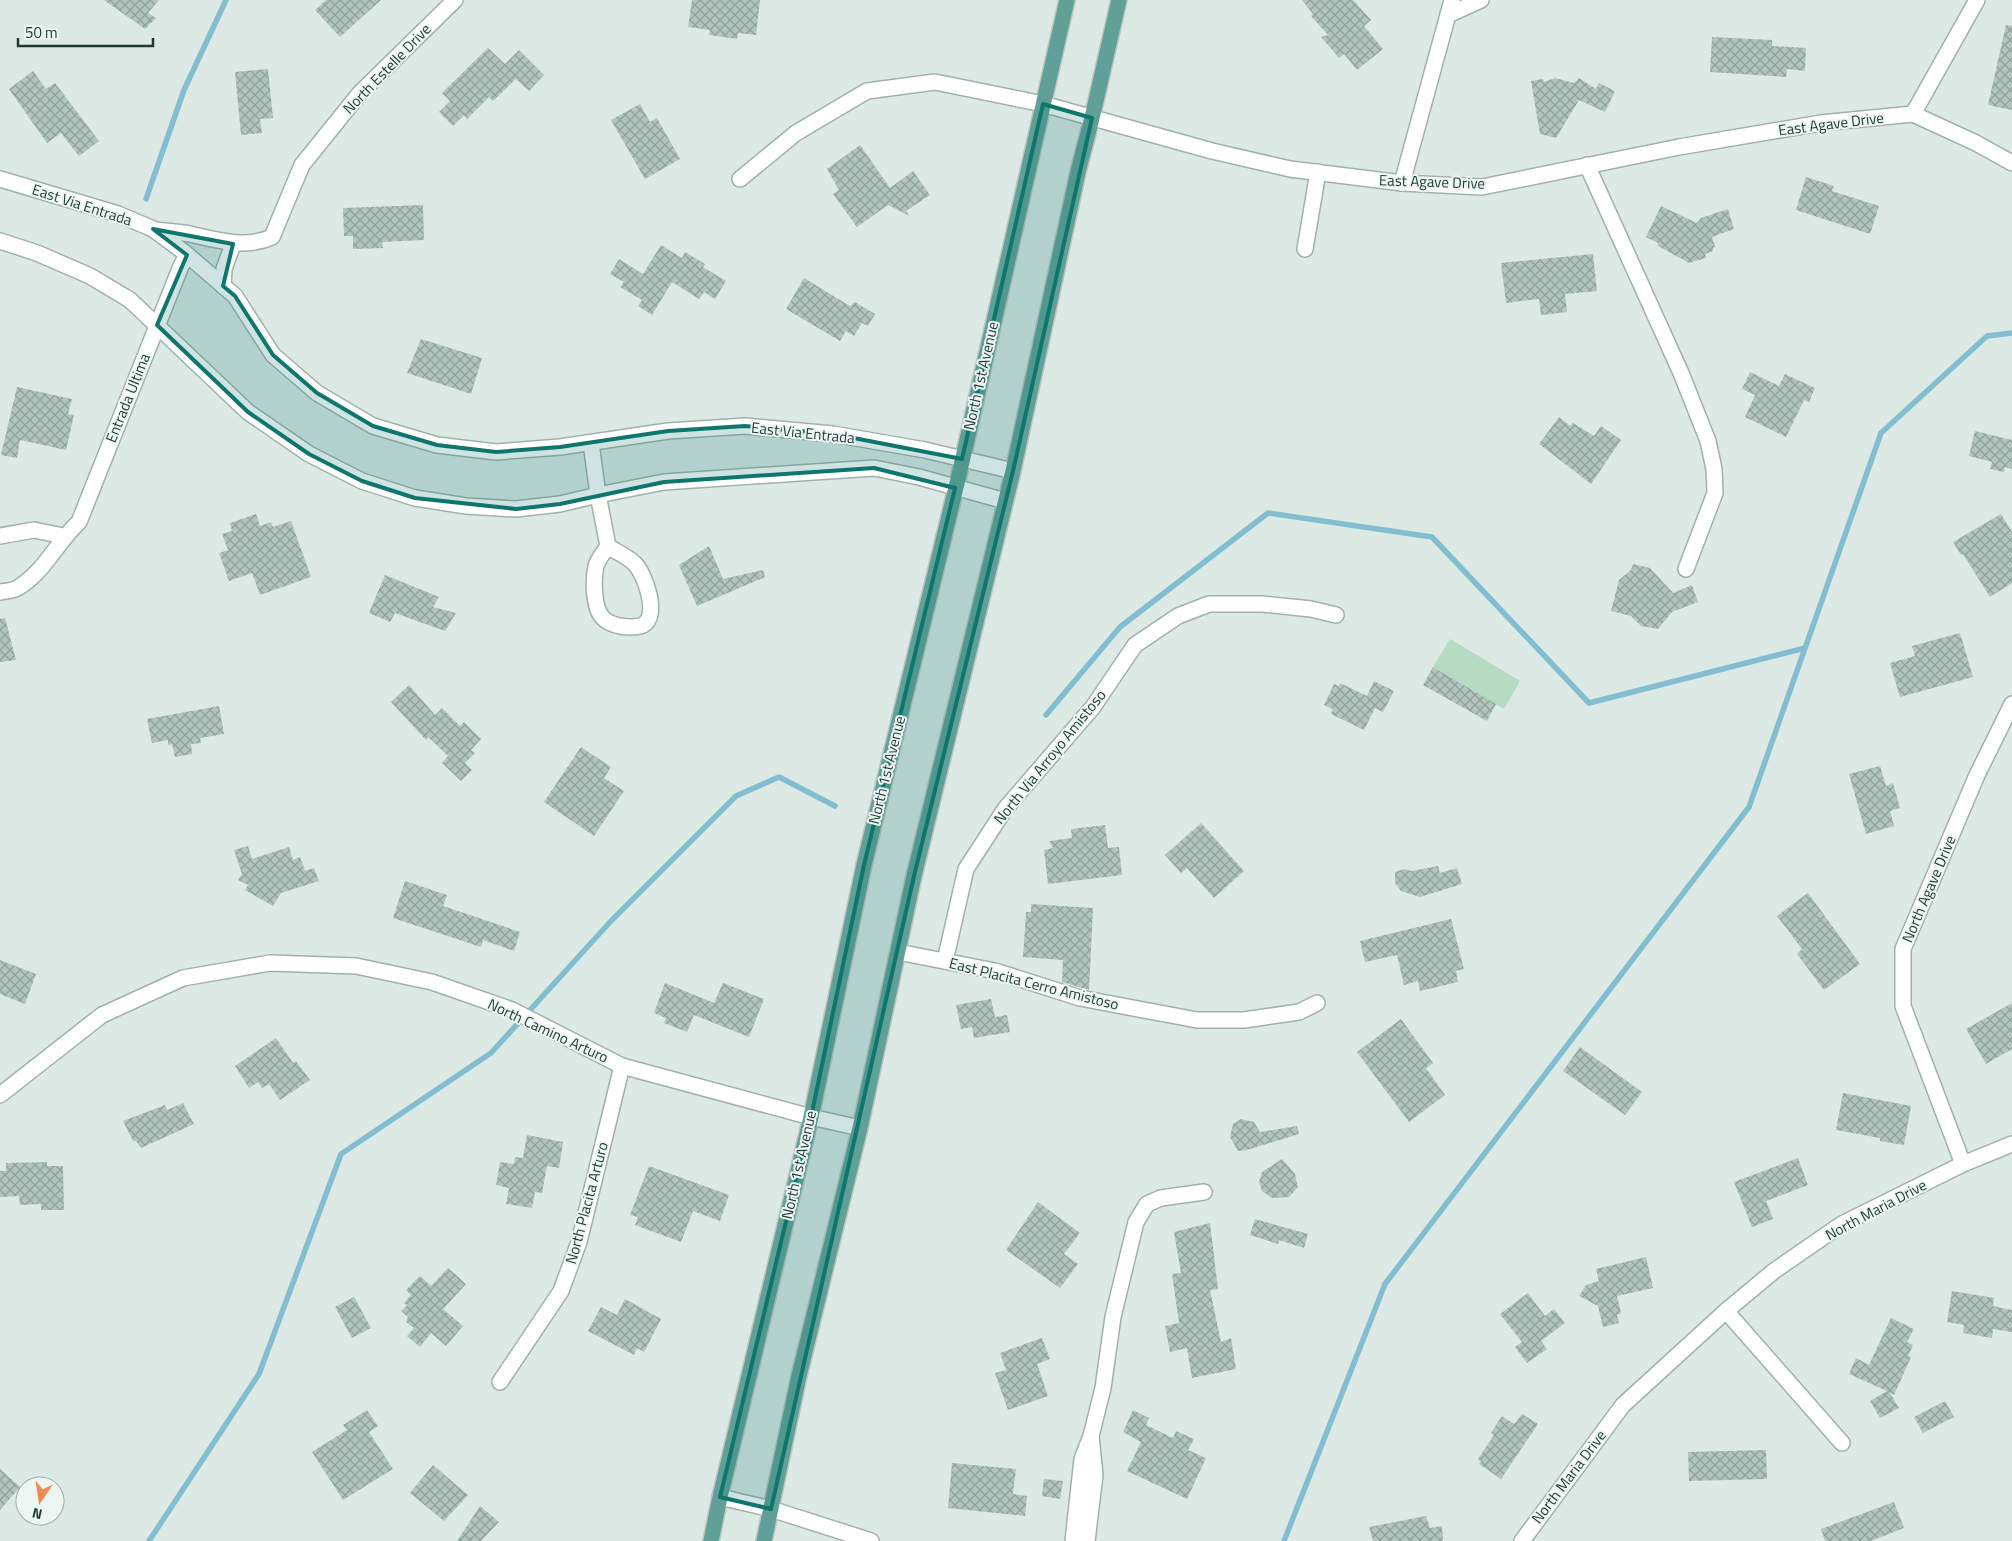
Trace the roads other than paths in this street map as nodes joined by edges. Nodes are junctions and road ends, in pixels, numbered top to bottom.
1 (455, 0) edge
2 (1068, 0) edge
3 (1119, 0) edge
4 (1452, 0) edge
5 (1480, 0) edge
6 (1977, 0) edge
7 (1448, 15) junction
8 (1043, 104) junction
9 (1913, 114) junction
10 (1092, 118) junction
11 (2012, 163) edge
12 (1587, 165) junction
13 (1318, 172) junction
14 (0, 179) edge
15 (740, 179) dead end
16 (1402, 183) junction
17 (153, 230) junction
18 (0, 242) edge
19 (233, 244) junction
20 (1305, 249) dead end
21 (187, 255) junction
22 (223, 286) junction
23 (157, 325) junction
24 (591, 443) junction
25 (962, 459) junction
26 (1013, 471) junction
27 (956, 488) junction
28 (598, 494) junction
29 (1005, 501) junction
30 (0, 536) edge
31 (63, 536) junction
32 (608, 546) junction
33 (1686, 569) dead end
34 (0, 592) edge
35 (1336, 615) dead end
36 (2012, 704) edge
37 (898, 952) junction
38 (944, 961) junction
39 (1317, 1003) dead end
40 (622, 1066) junction
41 (0, 1095) edge
42 (811, 1117) junction
43 (860, 1128) junction
44 (2012, 1144) edge
45 (1963, 1164) junction
46 (1204, 1192) dead end
47 (1726, 1311) junction
48 (500, 1382) dead end
49 (1091, 1436) junction
50 (1842, 1443) dead end
51 (720, 1497) junction
52 (771, 1509) junction
53 (711, 1541) edge
54 (764, 1541) edge
55 (871, 1541) edge
56 (1073, 1541) edge
57 (1087, 1541) edge
58 (1522, 1541) edge

1 - 19 street, North Estelle Drive
2 - 8 main road, North 1st Avenue
3 - 10 main road
4 - 7 street
5 - 7 street
6 - 9 street
7 - 16 street
8 - 10 street, East Agave Drive
8 - 15 street, East Agave Drive
8 - 25 main road, North 1st Avenue
9 - 11 street
9 - 12 street, East Agave Drive
10 - 13 street, East Agave Drive
10 - 26 main road
12 - 16 street, East Agave Drive
12 - 33 street
13 - 16 street, East Agave Drive
13 - 20 street
14 - 17 street, East Via Entrada
17 - 19 street, North Estelle Drive
17 - 21 street, East Via Entrada
18 - 23 street, East Via Entrada
19 - 22 street
21 - 22 street, East Via Entrada
21 - 23 street, Entrada Ultima
22 - 24 street, East Via Entrada
23 - 28 street, East Via Entrada
23 - 31 street, Entrada Ultima
24 - 25 street, East Via Entrada
24 - 28 street
25 - 26 street, East Via Entrada
25 - 27 main road, North 1st Avenue
26 - 29 main road
27 - 28 street, East Via Entrada
27 - 29 street, East Via Entrada
27 - 42 main road, North 1st Avenue
28 - 32 street
29 - 37 main road
30 - 31 street
31 - 34 street, Entrada Ultima
32 - 32 street
35 - 38 street, North Via Arroyo Amistoso
36 - 45 street, North Agave Drive
37 - 38 street, East Placita Cerro Amistoso
37 - 43 main road
38 - 39 street, East Placita Cerro Amistoso
40 - 41 street, North Camino Arturo
40 - 42 street, North Camino Arturo
40 - 48 street, North Placita Arturo
42 - 43 street, North Camino Arturo
42 - 51 main road, North 1st Avenue
43 - 52 main road
44 - 45 street, North Maria Drive
45 - 47 street, North Maria Drive
46 - 49 street
47 - 50 street
47 - 58 street, North Maria Drive
49 - 56 street
49 - 57 street
51 - 52 street
51 - 53 main road, North 1st Avenue
52 - 54 main road
52 - 55 street

